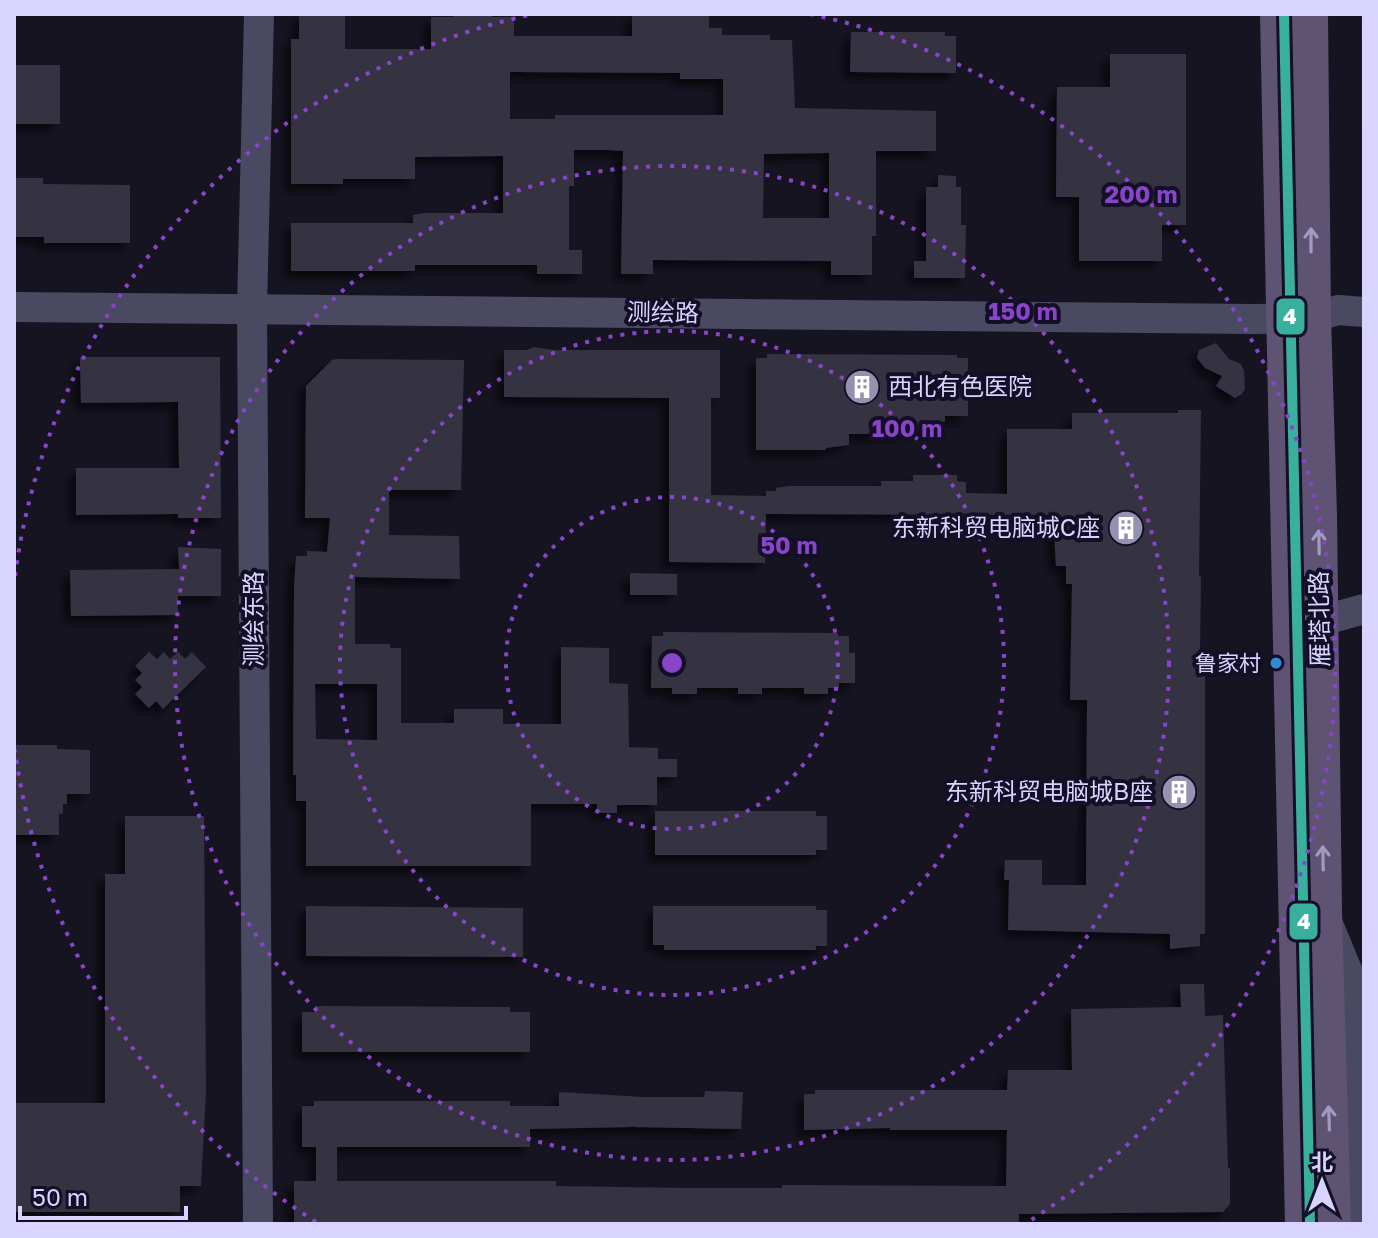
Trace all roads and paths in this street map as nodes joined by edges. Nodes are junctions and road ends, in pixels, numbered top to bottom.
1 (259, 14) edge
2 (1279, 14) edge
3 (1309, 14) edge
4 (14, 307) edge
5 (252, 309) junction
6 (1364, 312) edge
7 (1298, 318) junction
8 (1364, 609) edge
9 (1321, 621) junction
10 (1323, 912) junction
11 (258, 1224) edge
12 (1304, 1224) edge
13 (1332, 1224) edge
14 (1362, 1224) edge

1 - 5 street, 测绘东路
2 - 7 main road, 雁塔北路
7 -> 3 main road, 雁塔北路
4 - 5 street, 测绘路
5 - 7 street, 测绘路
5 - 11 street, 测绘东路
6 - 7 street, 测绘路
9 -> 7 main road, 雁塔北路
7 - 12 main road, 雁塔北路
8 - 9 street
10 -> 9 main road, 雁塔北路
13 -> 10 main road, 雁塔北路
10 - 14 street

